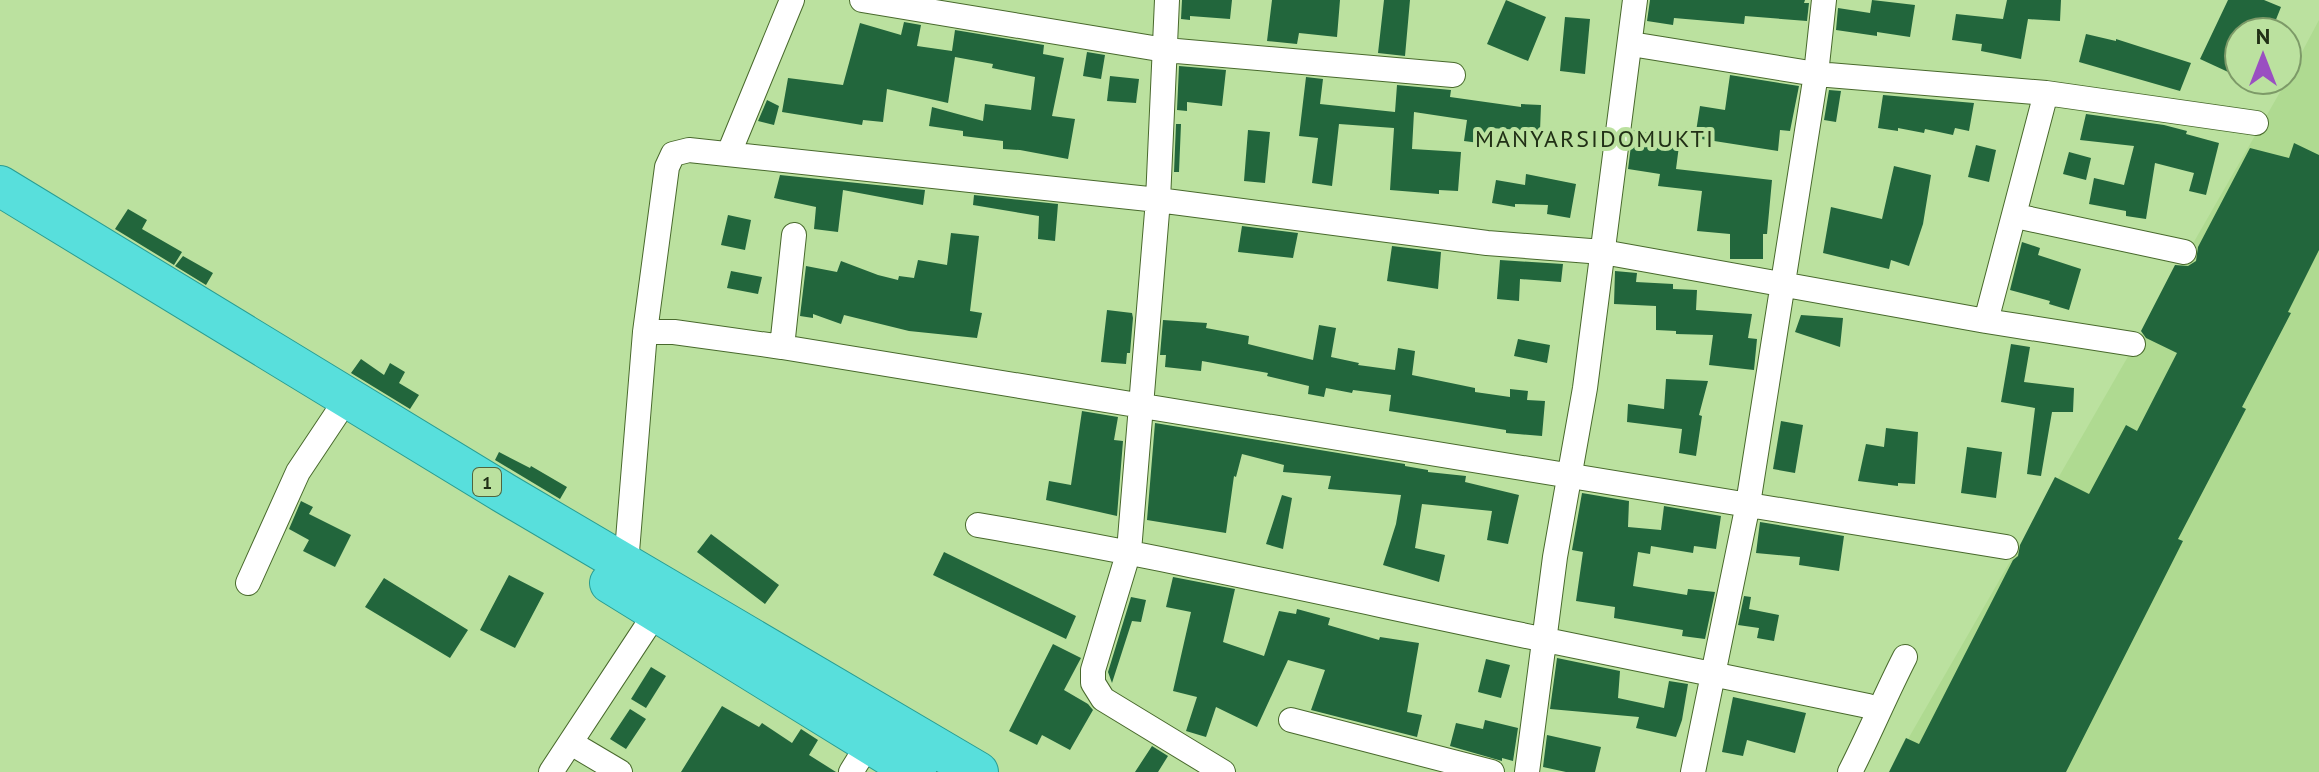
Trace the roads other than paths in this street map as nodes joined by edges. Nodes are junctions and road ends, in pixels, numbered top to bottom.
1 (792, 0) edge
2 (862, 0) edge
3 (1167, 0) edge
4 (1632, 0) edge
5 (1824, 0) edge
6 (1631, 44) junction
7 (1165, 50) junction
8 (1816, 74) junction
9 (1453, 75) dead end
10 (2046, 93) junction
11 (2256, 123) dead end
12 (711, 151) junction
13 (0, 186) edge
14 (1158, 200) junction
15 (0, 211) edge
16 (2016, 216) junction
17 (794, 235) dead end
18 (1603, 252) junction
19 (2184, 252) dead end
20 (1782, 284) junction
21 (1986, 321) junction
22 (661, 332) junction
23 (2133, 344) dead end
24 (782, 347) junction
25 (342, 405) junction
26 (1142, 407) junction
27 (1567, 477) junction
28 (1748, 504) junction
29 (978, 525) dead end
30 (2006, 547) dead end
31 (1129, 551) junction
32 (626, 564) junction
33 (248, 583) dead end
34 (655, 614) junction
35 (1544, 640) junction
36 (1905, 657) dead end
37 (1715, 674) junction
38 (1877, 711) junction
39 (1291, 720) dead end
40 (571, 743) junction
41 (860, 758) edge
42 (1219, 771) edge
43 (551, 772) edge
44 (620, 772) edge
45 (916, 772) edge
46 (978, 772) edge
47 (1492, 772) edge
48 (1527, 772) edge
49 (1693, 772) edge
50 (1850, 772) edge

1 - 12 street
2 - 7 street
3 - 7 street
4 - 6 street
5 - 8 street
6 - 8 street
6 - 18 street
7 - 9 street
7 - 14 street
8 - 10 street
8 - 20 street
10 - 11 street
10 - 16 street
12 - 14 street
12 - 22 street
13 - 25 highway, 1
14 - 18 street
14 - 26 street
15 - 25 highway, 1
16 - 19 street
16 - 21 street
17 - 24 street
18 - 20 street
18 - 27 street
20 - 21 street
20 - 28 street
21 - 23 street
22 - 24 street
22 - 32 street
24 - 26 street
25 - 32 highway, 1
25 - 33 street
25 - 34 highway, 1
26 - 27 street
26 - 31 street
27 - 28 street
27 - 35 street
28 - 30 street
28 - 37 street
29 - 31 street
31 - 35 street
31 - 42 street
32 - 46 highway, 1
34 - 40 street
34 - 41 highway, 1
35 - 37 street
35 - 48 street
36 - 38 street
37 - 38 street
37 - 49 street
38 - 50 street
39 - 47 street
40 - 43 street
40 - 44 street
41 - 45 highway, 1

